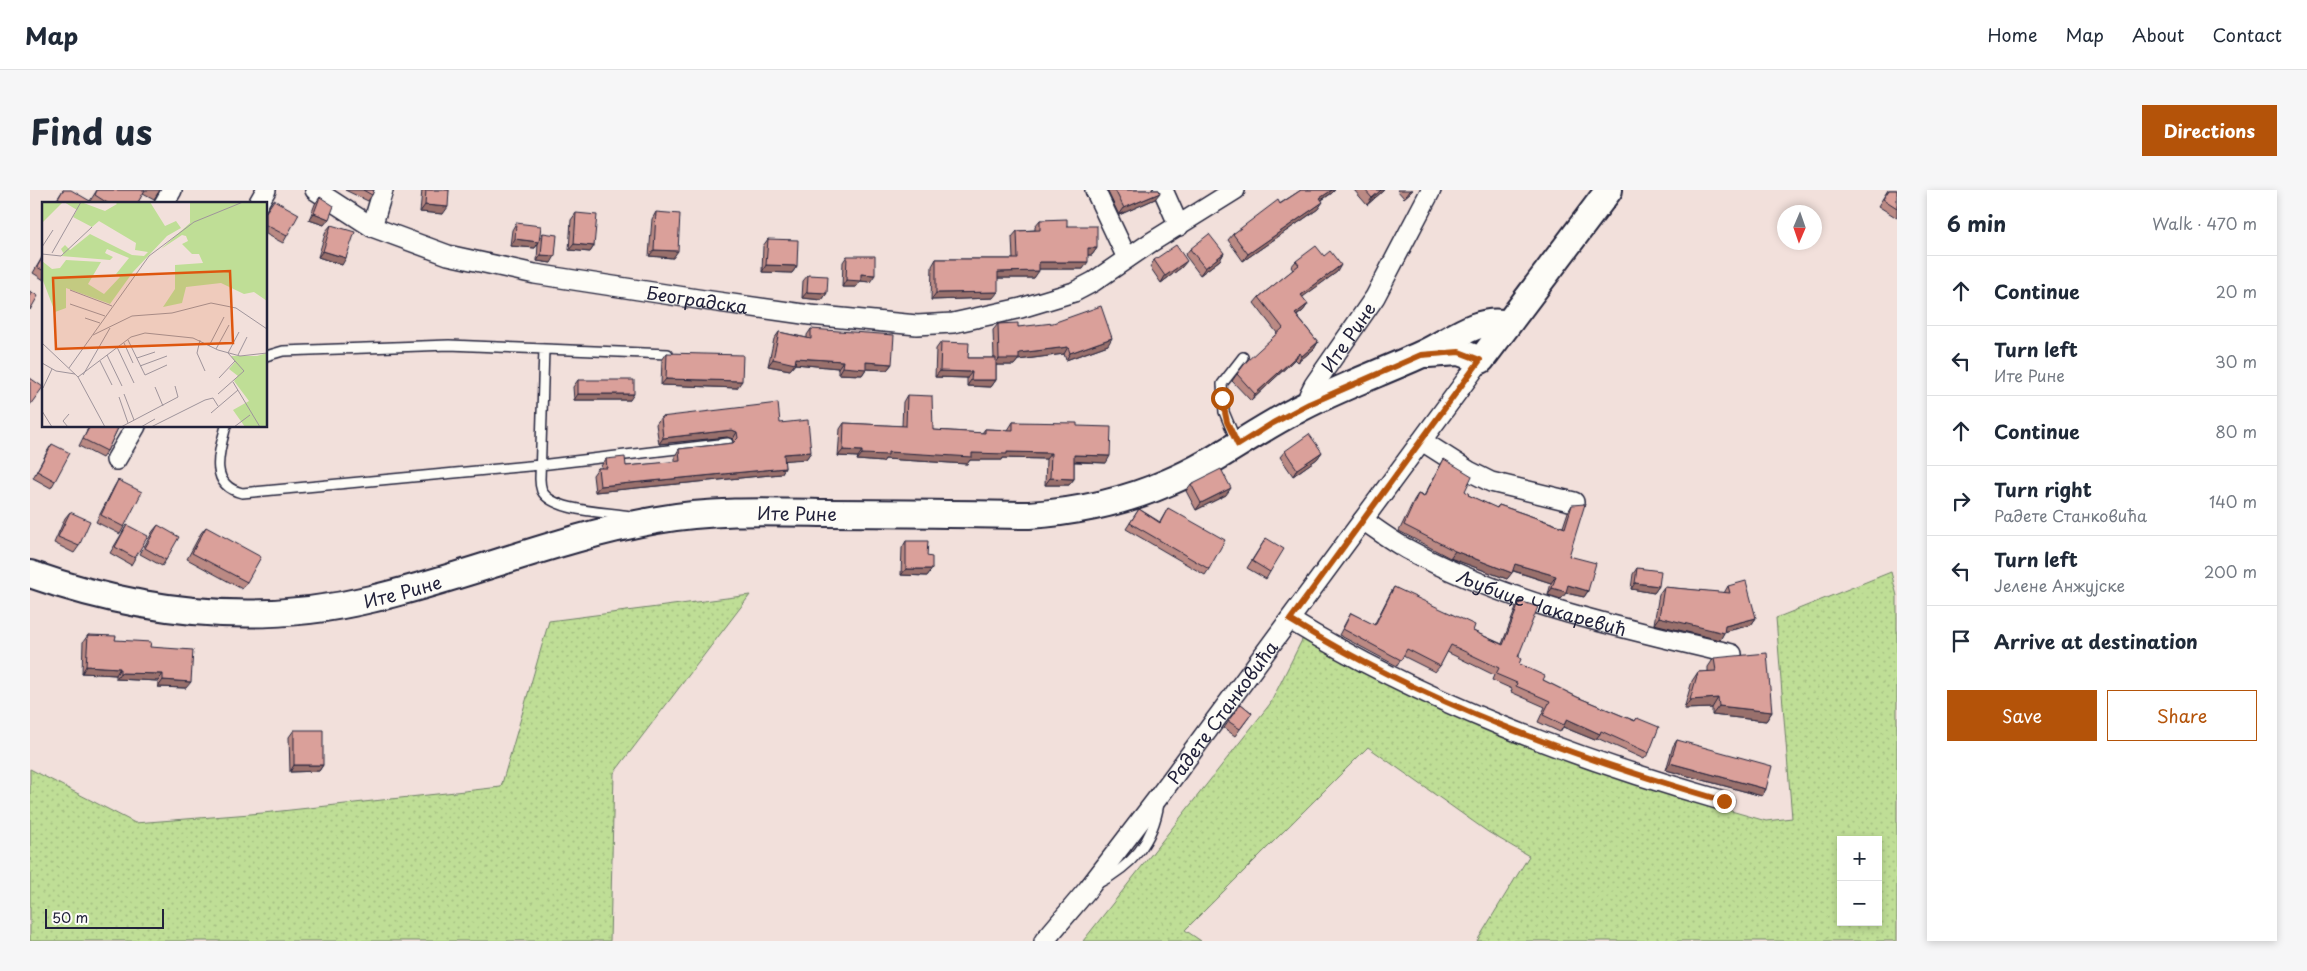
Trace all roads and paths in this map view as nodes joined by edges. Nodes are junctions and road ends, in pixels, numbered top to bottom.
1 (172, 190) edge
2 (266, 190) edge
3 (315, 190) edge
4 (383, 190) edge
5 (1095, 190) edge
6 (1163, 190) edge
7 (1235, 190) edge
8 (1431, 190) edge
9 (1609, 190) edge
10 (165, 202) edge
11 (259, 202) edge
12 (1179, 226) junction
13 (372, 227) junction
14 (1127, 258) junction
15 (1507, 324) junction
16 (544, 349) junction
17 (668, 354) edge
18 (268, 355) edge
19 (1421, 355) junction
20 (1244, 357) dead end
21 (1480, 360) junction
22 (1309, 404) junction
23 (135, 428) edge
24 (226, 428) edge
25 (1422, 440) junction
26 (728, 443) edge
27 (1238, 445) junction
28 (116, 460) dead end
29 (540, 464) junction
30 (1574, 502) dead end
31 (1363, 520) junction
32 (643, 523) junction
33 (30, 574) edge
34 (1290, 620) junction
35 (1732, 654) edge
36 (1724, 801) dead end
37 (1044, 941) edge

1 - 10 street
2 - 11 street
3 - 13 street, Београдска
4 - 13 street
5 - 14 street
6 - 12 street
7 - 12 street, Београдска
8 - 22 street, Ите Рине
9 - 15 street, Радете Станковића
12 - 14 street, Београдска
13 - 14 street, Београдска
15 - 19 street
15 - 21 street, Радете Станковића
16 - 17 lane
16 - 18 lane
16 - 29 lane
19 - 21 street
19 - 22 street
20 - 27 lane
21 - 25 street, Радете Станковића
22 - 27 street, Ите Рине
23 - 28 street
24 - 29 lane
25 - 30 street
25 - 31 street, Радете Станковића
26 - 29 lane
27 - 32 street, Ите Рине
29 - 32 lane
31 - 34 street, Радете Станковића
31 - 35 street, Љубице Чакаревић
32 - 33 street, Ите Рине
34 - 36 street
34 - 37 street, Радете Станковића

